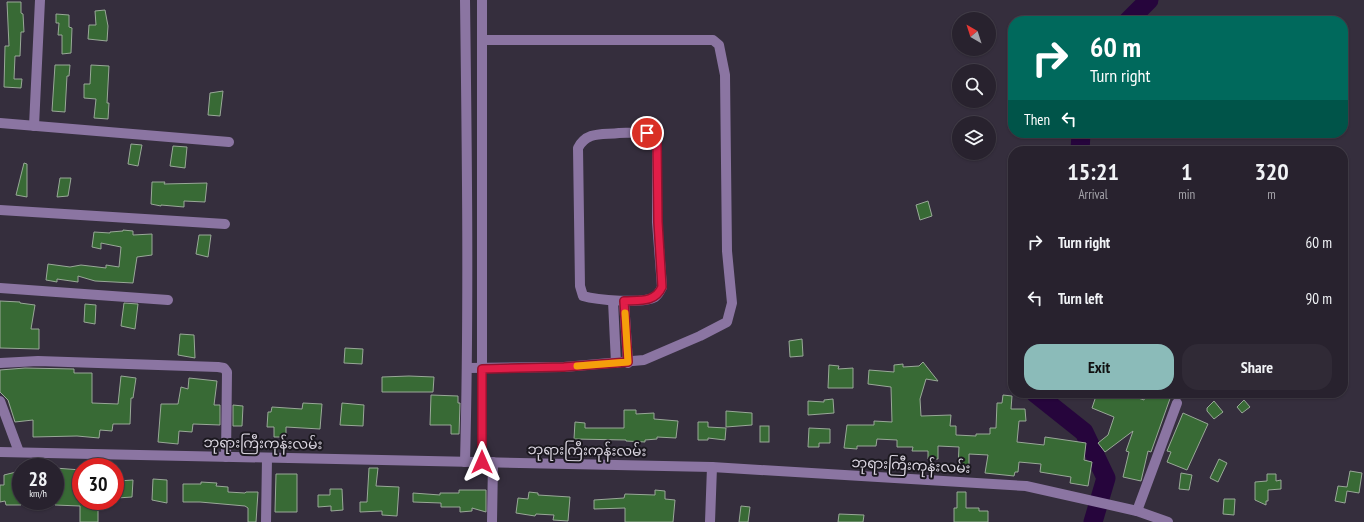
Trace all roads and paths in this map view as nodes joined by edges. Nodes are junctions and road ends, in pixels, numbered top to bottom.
1 (40, 0) edge
2 (465, 0) edge
3 (482, 0) edge
4 (482, 40) junction
5 (467, 115) junction
6 (482, 116) junction
7 (0, 123) edge
8 (34, 126) junction
9 (229, 142) dead end
10 (0, 210) edge
11 (225, 224) dead end
12 (467, 262) junction
13 (482, 263) junction
14 (0, 288) edge
15 (168, 300) dead end
16 (613, 301) junction
17 (624, 301) junction
18 (628, 362) junction
19 (0, 363) edge
20 (616, 363) junction
21 (468, 368) junction
22 (482, 369) junction
23 (0, 401) edge
24 (1177, 403) dead end
25 (0, 452) edge
26 (19, 452) junction
27 (226, 457) junction
28 (267, 458) junction
29 (465, 462) junction
30 (482, 462) junction
31 (493, 462) junction
32 (712, 468) junction
33 (1136, 511) junction
34 (266, 522) edge
35 (492, 522) edge
36 (710, 522) edge
37 (1168, 522) edge

1 - 8 street
2 - 5 street
3 - 4 street
4 - 6 street
4 - 18 street
5 - 6 street
5 - 12 street
6 - 13 street
7 - 8 street
8 - 9 street
10 - 11 street
12 - 13 street
12 - 21 street
13 - 22 street
14 - 15 street
16 - 17 street
16 - 17 street
16 - 20 street
17 - 18 street
18 - 20 street
19 - 27 street
20 - 22 street
21 - 22 street
21 - 29 street
22 - 30 street
23 - 26 street
24 - 33 street
25 - 26 street, ဘုရားကြီးကုန်းလမ်း
26 - 27 street, ဘုရားကြီးကုန်းလမ်း
27 - 28 street, ဘုရားကြီးကုန်းလမ်း
28 - 29 street, ဘုရားကြီးကုန်းလမ်း
28 - 34 street
29 - 30 street, ဘုရားကြီးကုန်းလမ်း
30 - 31 street, ဘုရားကြီးကုန်းလမ်း
31 - 32 street, ဘုရားကြီးကုန်းလမ်း
31 - 35 street
32 - 33 street, ဘုရားကြီးကုန်းလမ်း
32 - 36 street
33 - 37 street, ဘုရားကြီးကုန်းလမ်း

